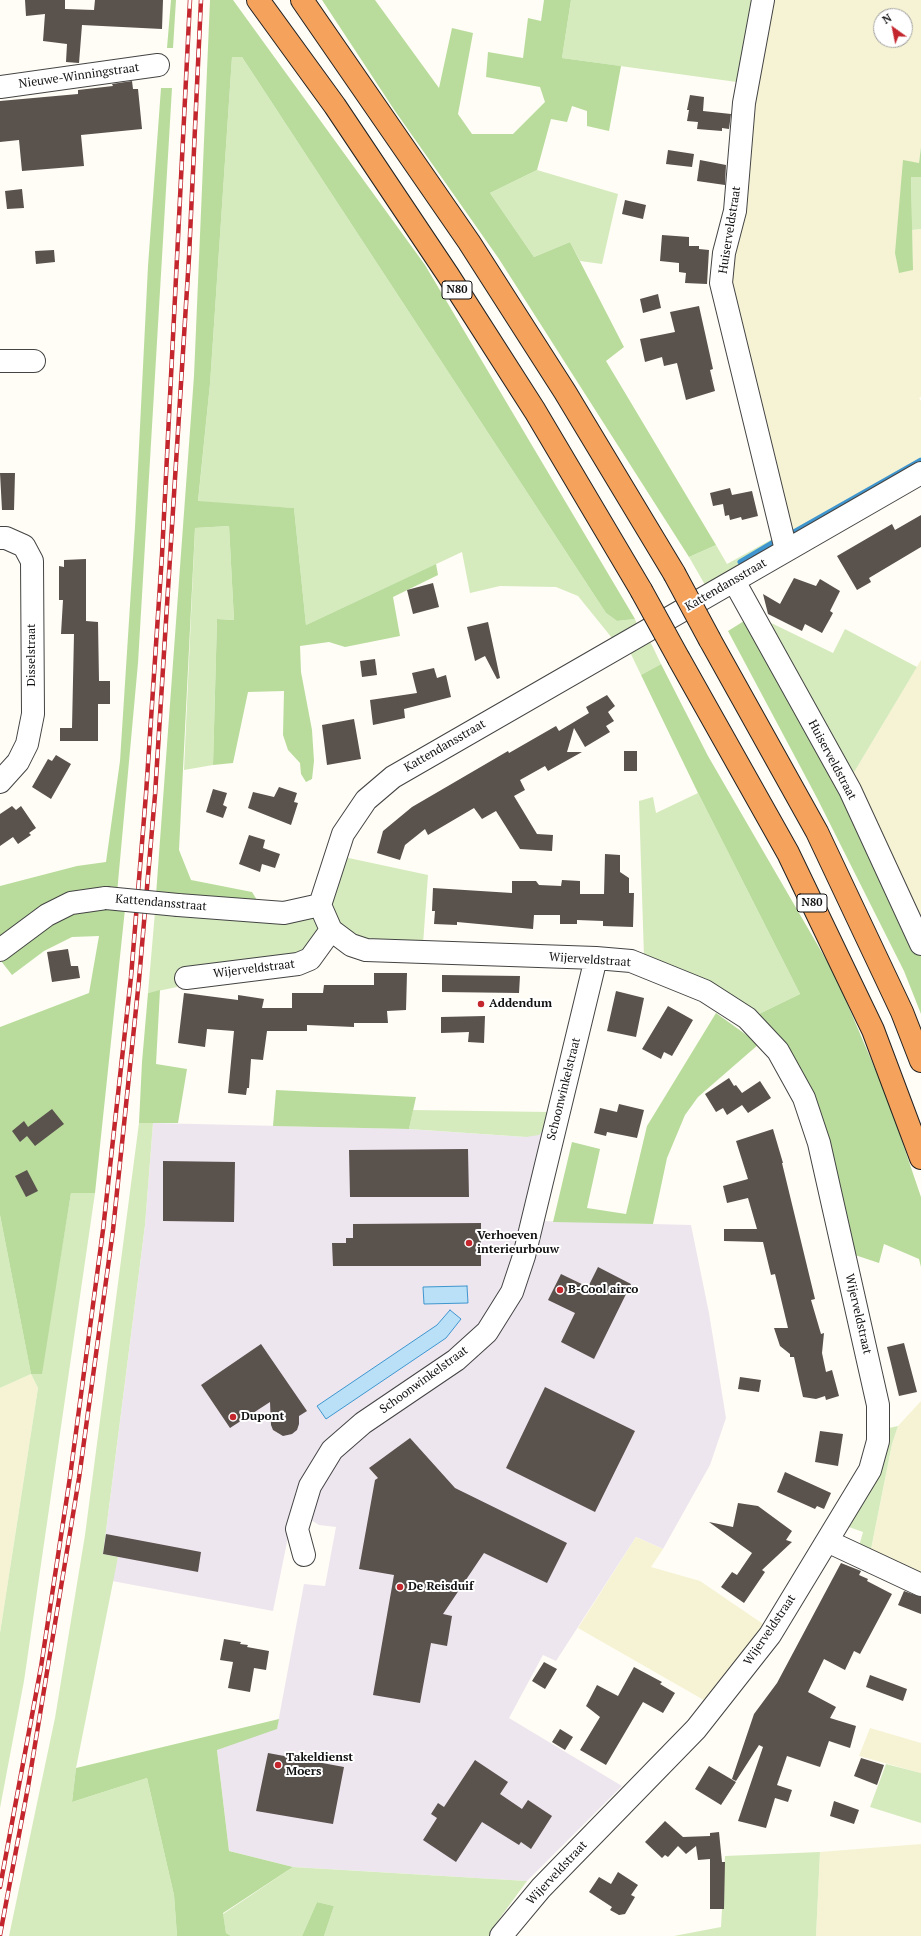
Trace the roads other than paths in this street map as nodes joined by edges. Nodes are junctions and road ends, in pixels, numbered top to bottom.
1 (258, 0) edge
2 (302, 0) edge
3 (763, 0) edge
4 (158, 65) dead end
5 (0, 87) edge
6 (0, 361) edge
7 (34, 361) dead end
8 (921, 473) edge
9 (0, 538) edge
10 (786, 550) junction
11 (734, 581) junction
12 (0, 782) edge
13 (320, 905) junction
14 (331, 930) junction
15 (921, 944) edge
16 (0, 950) edge
17 (596, 958) junction
18 (186, 978) dead end
19 (921, 1061) edge
20 (921, 1158) edge
21 (827, 1541) junction
22 (304, 1555) dead end
23 (921, 1585) edge
24 (501, 1936) edge

1 - 20 highway, N80, bridge
2 - 19 highway, N80, bridge
3 - 10 street, Huiserveldstraat
4 - 5 street, Nieuwe-Winningstraat
6 - 7 street
8 - 10 street, Kattendansstraat
9 - 12 street, Disselstraat
10 - 11 street, Kattendansstraat
11 - 13 street, Kattendansstraat
11 - 15 street, Huiserveldstraat
13 - 14 street
13 - 16 street, Kattendansstraat, bridge
14 - 17 street, Wijerveldstraat
14 - 18 street, Wijerveldstraat
17 - 21 street, Wijerveldstraat
17 - 22 street, Schoonwinkelstraat
21 - 23 street
21 - 24 street, Wijerveldstraat

